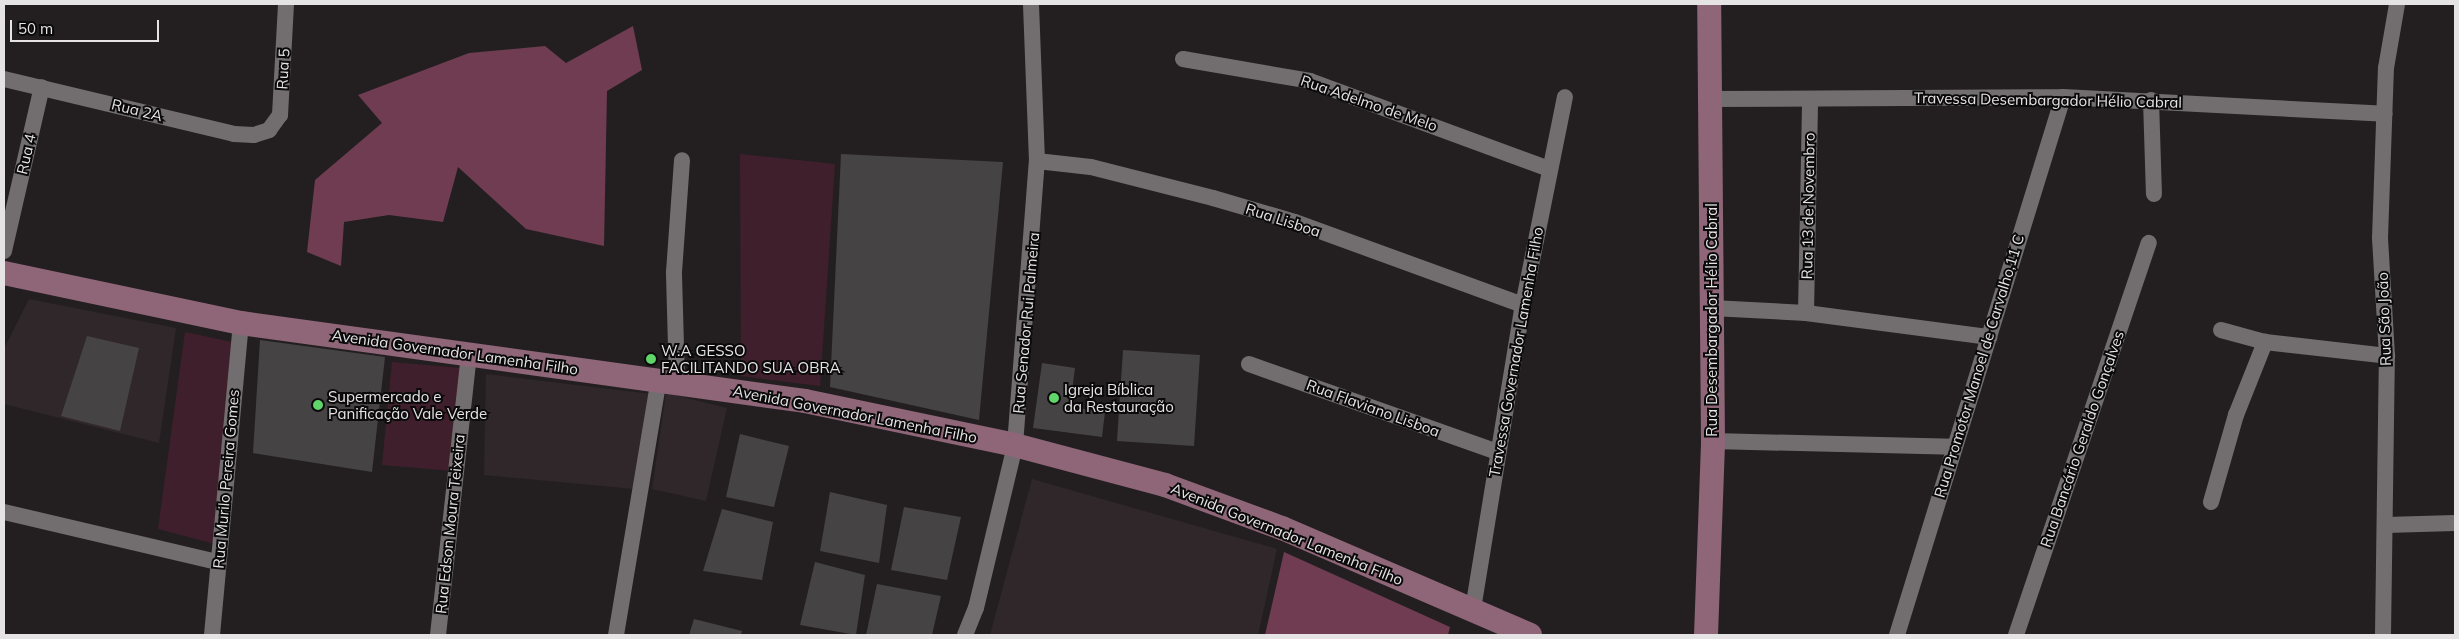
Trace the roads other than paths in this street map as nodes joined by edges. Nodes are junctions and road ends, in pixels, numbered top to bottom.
1 (286, 4) edge
2 (1031, 4) edge
3 (1709, 4) edge
4 (2397, 4) edge
5 (1183, 59) dead end
6 (4, 79) edge
7 (42, 87) junction
8 (1565, 97) dead end
9 (2062, 97) junction
10 (1710, 99) junction
11 (1810, 99) junction
12 (2151, 100) junction
13 (2385, 114) junction
14 (270, 130) joint
15 (682, 160) dead end
16 (1037, 161) junction
17 (1549, 168) junction
18 (2154, 194) dead end
19 (2148, 243) dead end
20 (4, 251) edge
21 (4, 273) edge
22 (1523, 305) junction
23 (1712, 308) junction
24 (1806, 314) junction
25 (241, 323) junction
26 (2221, 330) dead end
27 (1989, 337) junction
28 (2265, 342) junction
29 (469, 354) junction
30 (2387, 356) junction
31 (1248, 364) dead end
32 (668, 380) junction
33 (1713, 441) junction
34 (1015, 445) junction
35 (1953, 447) junction
36 (1498, 452) junction
37 (2211, 502) dead end
38 (4, 512) edge
39 (2455, 523) edge
40 (2386, 525) junction
41 (218, 562) junction
42 (1473, 609) junction
43 (616, 632) edge
44 (212, 635) edge
45 (438, 635) edge
46 (965, 635) edge
47 (1530, 635) edge
48 (1706, 635) edge
49 (1897, 635) edge
50 (2016, 635) edge
51 (2383, 635) edge

1 - 14 street, Rua 5
2 - 16 street, Rua Senador Rui Palmeira
3 - 10 street, Rua Desembargador Hélio Cabral
4 - 13 street, Rua São João
5 - 17 street, Rua Adelmo de Melo
6 - 7 street, Rua 2A
7 - 14 street, Rua 2A
7 - 20 street, Rua 4
8 - 17 street, Travessa Governador Lamenha Filho
9 - 11 street, Travessa Desembargador Hélio Cabral
9 - 12 street, Travessa Desembargador Hélio Cabral
9 - 27 street, Rua Promotor Manoel de Carvalho,11 C
10 - 11 street, Travessa Desembargador Hélio Cabral
10 - 23 street, Rua Desembargador Hélio Cabral
11 - 24 street, Rua 13 de Novembro
12 - 13 street, Travessa Desembargador Hélio Cabral
12 - 18 street
13 - 30 street, Rua São João
15 - 32 street
16 - 22 street, Rua Lisboa
16 - 34 street, Rua Senador Rui Palmeira
17 - 22 street, Travessa Governador Lamenha Filho
19 - 50 street, Rua Bancário Geraldo Gonçalves
21 - 25 street, Avenida Governador Lamenha Filho
22 - 36 street, Travessa Governador Lamenha Filho
23 - 24 street
23 - 33 street, Rua Desembargador Hélio Cabral
24 - 27 street
25 - 29 street, Avenida Governador Lamenha Filho
25 - 41 street, Rua Murilo Pereira Gomes
26 - 28 street
27 - 35 street, Rua Promotor Manoel de Carvalho,11 C
28 - 30 street
28 - 37 street
29 - 32 street, Avenida Governador Lamenha Filho
29 - 45 street, Rua Edson Moura Teixeira
30 - 40 street, Rua São João
31 - 36 street, Rua Flaviano Lisboa
32 - 34 street, Avenida Governador Lamenha Filho
32 - 43 street
33 - 35 street
33 - 48 street, Rua Desembargador Hélio Cabral
34 - 42 street, Avenida Governador Lamenha Filho
34 - 46 street, Rua Senador Rui Palmeira
35 - 49 street, Rua Promotor Manoel de Carvalho,11 C
36 - 42 street, Travessa Governador Lamenha Filho
38 - 41 street
39 - 40 street
40 - 51 street, Rua São João
41 - 44 street, Rua Murilo Pereira Gomes
42 - 47 street, Avenida Governador Lamenha Filho

